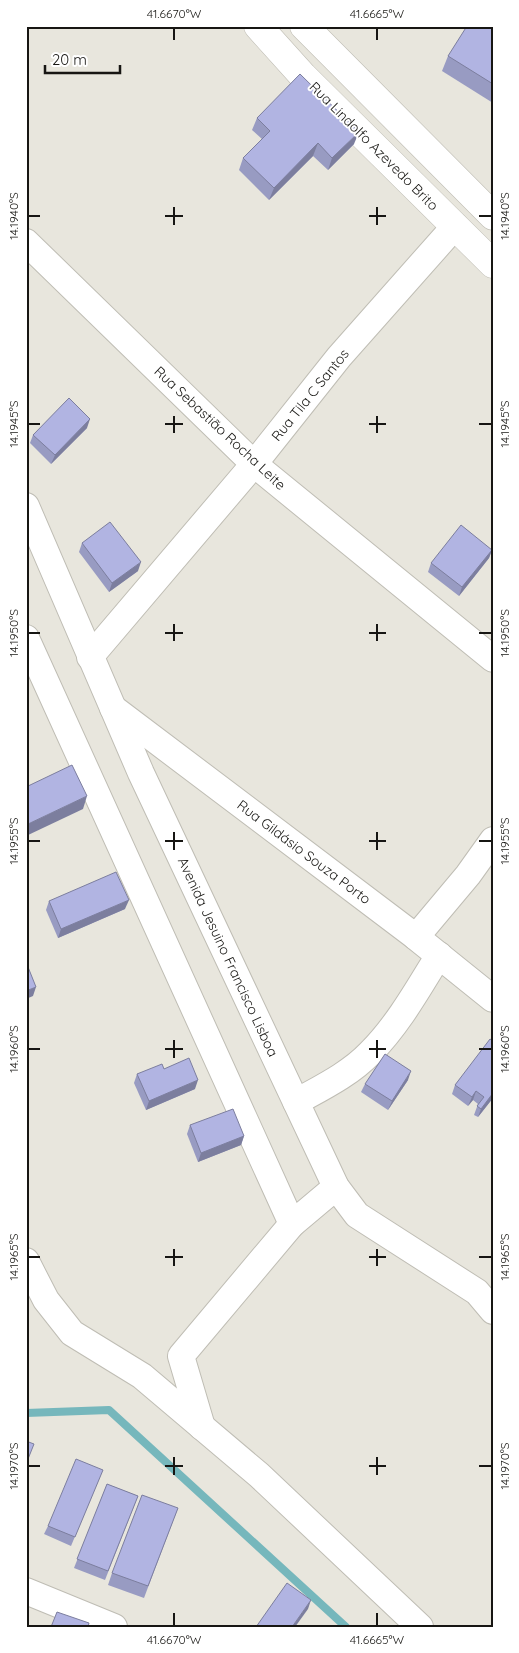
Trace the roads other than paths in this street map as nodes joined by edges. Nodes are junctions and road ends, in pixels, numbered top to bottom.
1 (258, 26) edge
2 (304, 26) edge
3 (493, 216) edge
4 (455, 226) junction
5 (26, 242) edge
6 (493, 264) edge
7 (254, 464) junction
8 (26, 506) edge
9 (26, 638) edge
10 (90, 657) junction
11 (493, 659) edge
12 (113, 708) junction
13 (493, 840) edge
14 (416, 937) junction
15 (439, 955) junction
16 (493, 999) edge
17 (296, 1102) junction
18 (336, 1187) junction
19 (292, 1224) junction
20 (26, 1261) edge
21 (493, 1311) edge
22 (181, 1356) junction
23 (142, 1376) junction
24 (202, 1427) junction
25 (26, 1591) edge
26 (114, 1627) edge
27 (420, 1627) edge

1 - 4 main road, Rua Lindolfo Azevedo Brito
2 - 3 main road
4 - 6 main road, Rua Lindolfo Azevedo Brito
4 - 7 street, Rua Tila C Santos
5 - 7 street, Rua Sebastião Rocha Leite
7 - 10 street, Rua Tila C Santos
7 - 11 street, Rua Sebastião Rocha Leite
8 - 10 street, Avenida Jesuino Francisco Lisboa
9 - 19 street
10 - 12 street, Avenida Jesuino Francisco Lisboa
12 - 14 street, Rua Gildásio Souza Porto
12 - 17 street, Avenida Jesuino Francisco Lisboa
13 - 14 street
14 - 15 street, Rua Gildásio Souza Porto
15 - 16 street, Rua Gildásio Souza Porto
15 - 17 street
17 - 18 street, Avenida Jesuino Francisco Lisboa
18 - 19 street
18 - 21 street, Avenida Jesuino Francisco Lisboa
19 - 22 street
20 - 23 street
22 - 23 street
22 - 24 street
23 - 24 street
24 - 27 street
25 - 26 street

